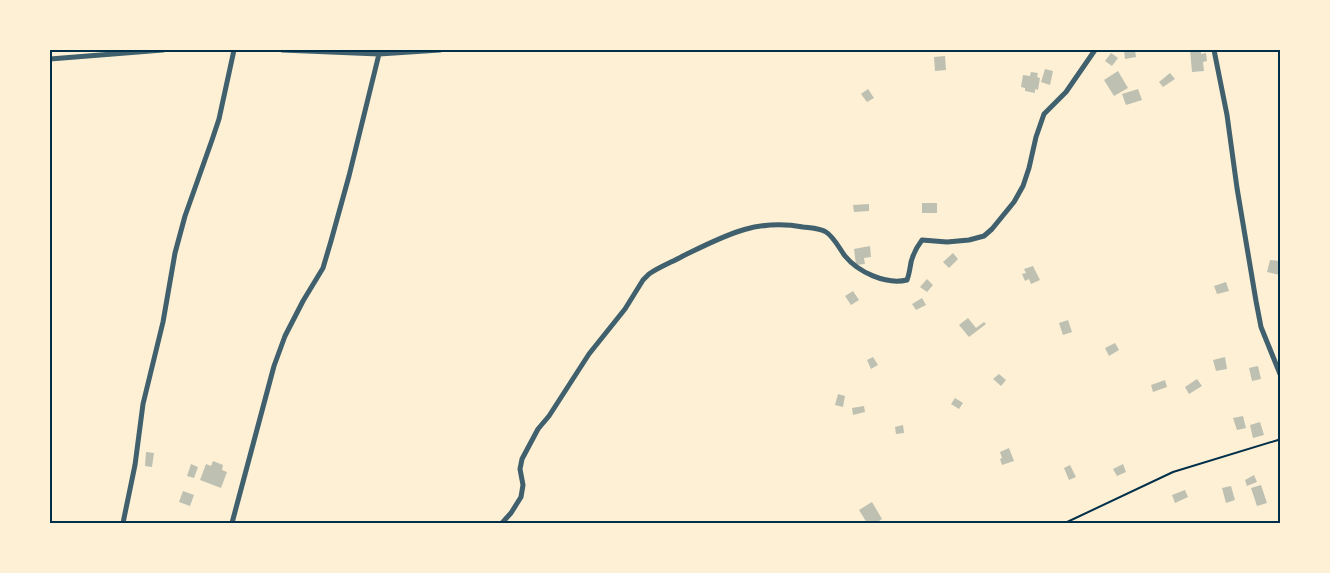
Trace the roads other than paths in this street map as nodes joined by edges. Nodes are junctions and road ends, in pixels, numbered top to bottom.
1 (164, 50) edge
2 (234, 50) edge
3 (282, 50) edge
4 (440, 50) edge
5 (1095, 50) edge
6 (1214, 50) edge
7 (351, 51) edge
8 (379, 54) junction
9 (50, 59) edge
10 (1280, 374) edge
11 (123, 523) edge
12 (232, 523) edge
13 (502, 523) edge

1 - 9 street
2 - 11 street
3 - 7 street
4 - 8 street
5 - 13 street
6 - 10 street
7 - 8 street
8 - 12 street

